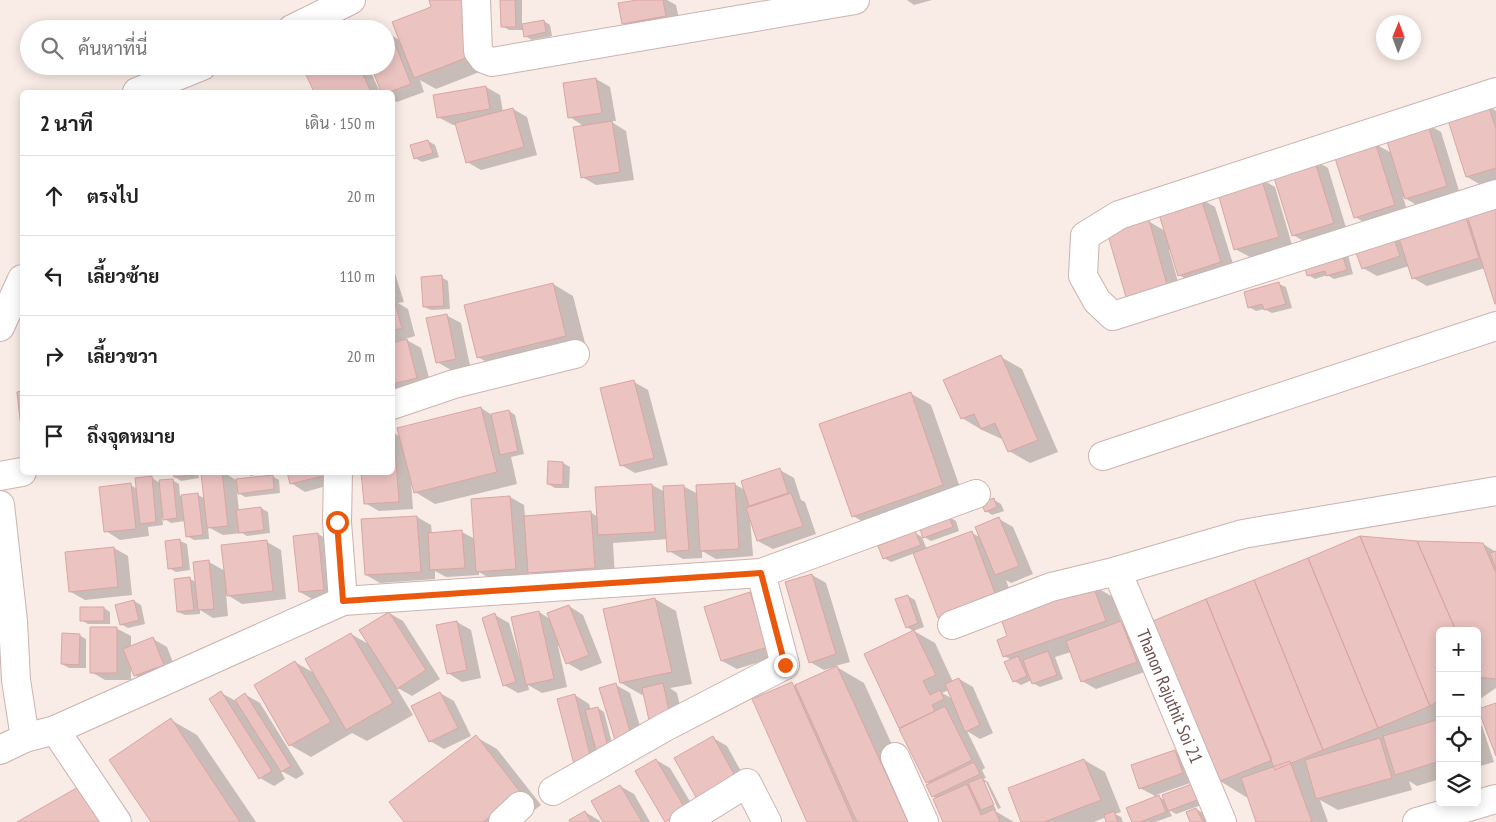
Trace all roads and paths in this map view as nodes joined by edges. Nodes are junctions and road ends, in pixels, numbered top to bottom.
1 (351, 0) edge
2 (476, 0) edge
3 (854, 0) edge
4 (310, 20) edge
5 (180, 75) edge
6 (142, 90) edge
7 (1496, 92) edge
8 (1496, 194) edge
9 (20, 283) edge
10 (1496, 326) edge
11 (0, 327) edge
12 (575, 354) dead end
13 (395, 404) edge
14 (1103, 456) dead end
15 (20, 472) edge
16 (338, 475) edge
17 (0, 476) edge
18 (1496, 491) edge
19 (976, 494) dead end
20 (0, 505) edge
21 (1117, 570) junction
22 (761, 573) junction
23 (343, 601) junction
24 (952, 624) dead end
25 (55, 730) junction
26 (26, 738) junction
27 (0, 750) edge
28 (895, 757) dead end
29 (553, 791) dead end
30 (1496, 799) edge
31 (117, 822) edge
32 (684, 822) edge
33 (767, 822) edge
34 (924, 822) edge
35 (1222, 822) edge
36 (1417, 822) edge

1 - 4 street
2 - 3 street
5 - 6 street
7 - 8 street
9 - 11 street
10 - 14 street
12 - 13 street
15 - 17 street
16 - 23 street
18 - 21 street
19 - 22 street
20 - 26 street
21 - 24 street
21 - 35 street, Thanon Rajuthit Soi 21
22 - 23 street
22 - 29 street
23 - 25 street
25 - 26 street
25 - 31 street
26 - 27 street
28 - 34 street
30 - 36 street
32 - 33 street

